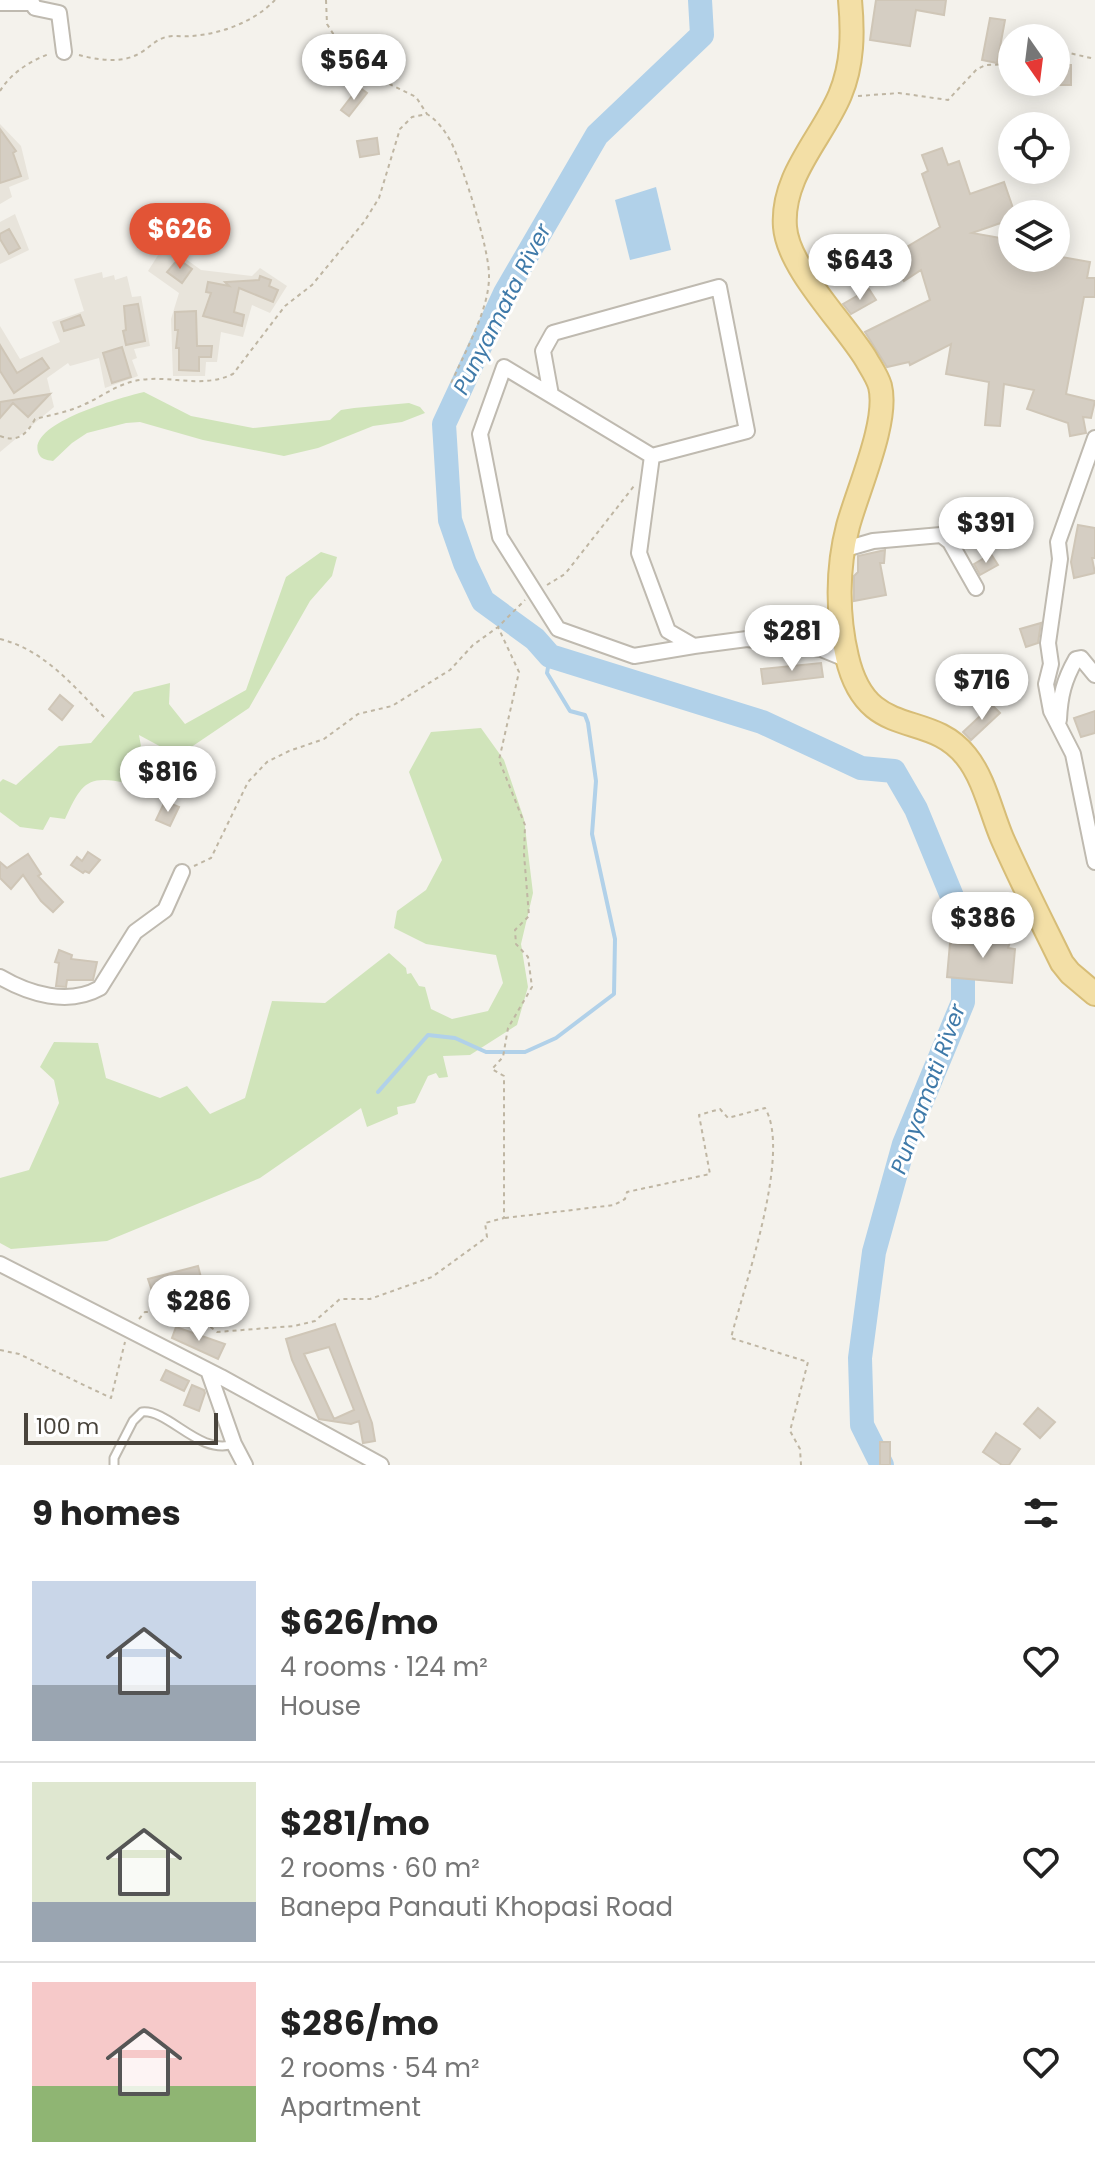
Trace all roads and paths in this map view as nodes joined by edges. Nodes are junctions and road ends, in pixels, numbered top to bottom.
1 (275, 0) edge
2 (326, 0) edge
3 (850, 0) edge
4 (0, 3) edge
5 (64, 52) junction
6 (1070, 53) edge
7 (1095, 59) edge
8 (998, 65) edge
9 (0, 91) edge
10 (837, 100) junction
11 (427, 114) junction
12 (450, 386) dead end
13 (0, 436) edge
14 (1095, 438) edge
15 (651, 461) junction
16 (842, 550) junction
17 (976, 588) dead end
18 (535, 593) junction
19 (498, 627) junction
20 (0, 639) edge
21 (694, 646) junction
22 (848, 660) junction
23 (1095, 675) edge
24 (105, 718) dead end
25 (1059, 724) junction
26 (1095, 862) edge
27 (182, 872) joint
28 (0, 977) edge
29 (1095, 994) edge
30 (504, 1218) junction
31 (0, 1264) edge
32 (130, 1331) junction
33 (0, 1350) edge
34 (209, 1373) junction
35 (234, 1444) junction
36 (114, 1465) edge
37 (245, 1465) edge
38 (381, 1465) edge
39 (801, 1465) edge

1 - 5 path
2 - 11 path
3 - 10 main road
4 - 5 street
5 - 9 path
6 - 7 path
8 - 10 path
10 - 16 main road
11 - 12 path
11 - 13 path
14 - 25 street
15 - 15 street
15 - 18 path
15 - 18 street
15 - 21 street
16 - 17 street
16 - 22 main road
18 - 19 path
18 - 21 street
19 - 27 path
19 - 30 path
20 - 24 path
21 - 22 street
22 - 29 main road
23 - 25 street
25 - 26 street
27 - 28 street
30 - 32 path
30 - 39 path
31 - 32 street
32 - 33 path
32 - 34 street
34 - 35 street
34 - 38 street
35 - 36 lane
35 - 37 street

